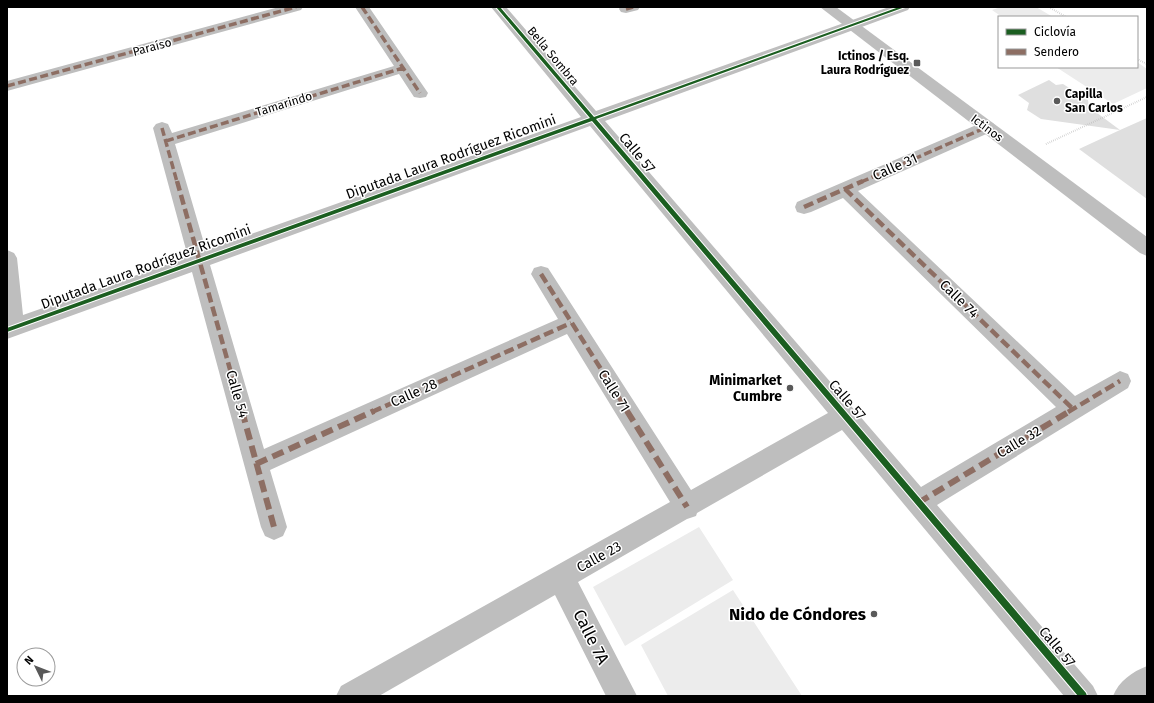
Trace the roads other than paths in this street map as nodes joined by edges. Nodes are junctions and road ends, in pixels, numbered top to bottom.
1 (296, 7) edge
2 (362, 7) edge
3 (498, 7) edge
4 (827, 7) edge
5 (903, 7) edge
6 (852, 26) junction
7 (403, 68) junction
8 (7, 86) edge
9 (420, 93) dead end
10 (592, 119) junction
11 (987, 127) junction
12 (845, 189) junction
13 (804, 207) dead end
14 (1147, 248) edge
15 (7, 258) edge
16 (199, 260) junction
17 (541, 274) dead end
18 (572, 323) junction
19 (11, 328) edge
20 (1120, 381) dead end
21 (1073, 409) junction
22 (845, 416) junction
23 (256, 464) junction
24 (918, 503) junction
25 (687, 507) junction
26 (274, 528) dead end
27 (561, 578) junction
28 (1147, 680) edge
29 (351, 696) edge
30 (622, 696) edge
31 (1083, 696) edge
32 (1128, 696) edge

1 - 8 street, Paraíso
2 - 7 street
3 - 10 street, Bella Sombra
4 - 6 street, Ictinos
5 - 6 street, Diputada Laura Rodríguez Ricomini
6 - 10 street, Diputada Laura Rodríguez Ricomini
6 - 11 street, Ictinos
7 - 9 street
7 - 16 street, Tamarindo
10 - 16 street, Diputada Laura Rodríguez Ricomini
10 - 22 street, Calle 57
11 - 12 street, Calle 31
11 - 14 street, Ictinos
12 - 13 street, Calle 31
12 - 21 street, Calle 74
15 - 19 street
16 - 19 street, Diputada Laura Rodríguez Ricomini
16 - 23 street, Calle 54
17 - 18 street, Calle 71
18 - 23 street, Calle 28
18 - 25 street, Calle 71
20 - 21 street, Calle 32
21 - 24 street, Calle 32
22 - 24 street, Calle 57
22 - 25 street, Calle 23
23 - 26 street, Calle 54
24 - 31 street, Calle 57
25 - 27 street, Calle 23
27 - 29 street, Calle 23
27 - 30 street, Calle 7A
28 - 32 street

